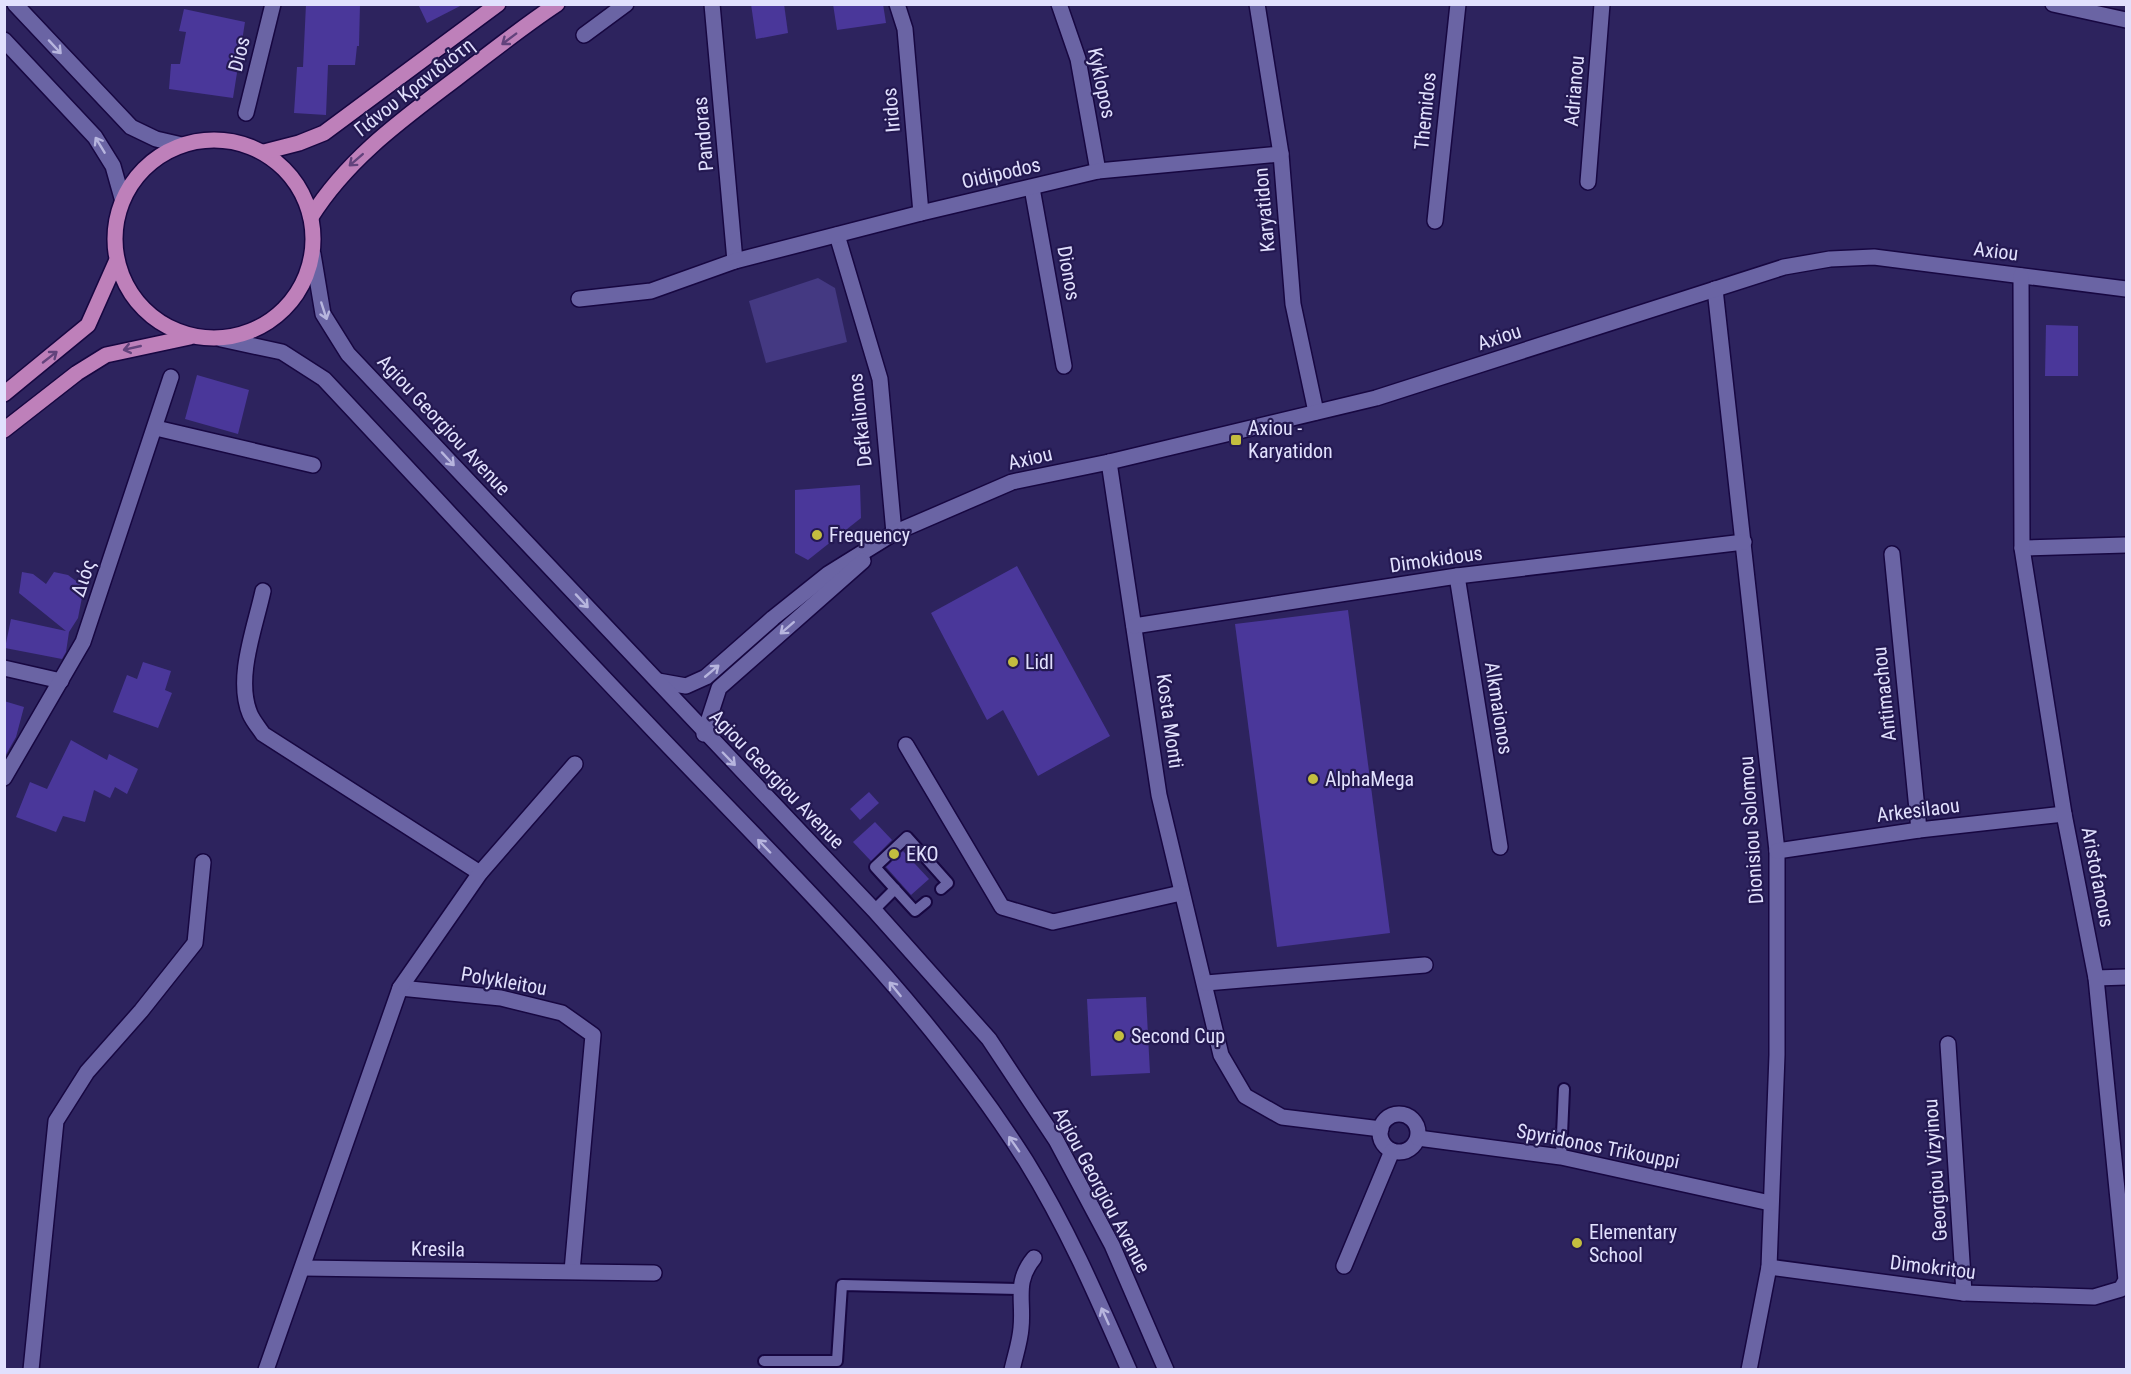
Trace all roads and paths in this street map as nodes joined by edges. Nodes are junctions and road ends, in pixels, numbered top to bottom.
1 (15, 4) edge
2 (273, 4) edge
3 (498, 4) edge
4 (556, 4) edge
5 (626, 4) edge
6 (712, 4) edge
7 (897, 4) edge
8 (1059, 4) edge
9 (1257, 4) edge
10 (1458, 4) edge
11 (1602, 4) edge
12 (2053, 4) edge
13 (2127, 20) edge
14 (584, 35) dead end
15 (4, 40) edge
16 (246, 113) dead end
17 (182, 145) junction
18 (264, 152) junction
19 (1281, 154) junction
20 (1098, 171) junction
21 (1588, 182) dead end
22 (1032, 188) junction
23 (122, 198) junction
24 (921, 213) junction
25 (311, 217) junction
26 (1435, 221) dead end
27 (837, 235) junction
28 (313, 254) junction
29 (735, 261) junction
30 (116, 262) junction
31 (2021, 276) junction
32 (1715, 289) junction
33 (2127, 289) edge
34 (579, 299) dead end
35 (190, 337) junction
36 (221, 339) junction
37 (1064, 366) dead end
38 (171, 377) dead end
39 (4, 394) edge
40 (1316, 412) junction
41 (156, 428) junction
42 (4, 430) edge
43 (1109, 462) junction
44 (313, 465) dead end
45 (894, 533) junction
46 (1744, 542) junction
47 (2127, 545) edge
48 (2022, 548) junction
49 (1892, 554) dead end
50 (1457, 576) junction
51 (263, 591) dead end
52 (1134, 626) junction
53 (4, 668) edge
54 (61, 681) junction
55 (658, 681) junction
56 (704, 734) junction
57 (906, 745) dead end
58 (574, 764) dead end
59 (4, 778) edge
60 (2064, 814) junction
61 (1919, 830) junction
62 (1500, 847) dead end
63 (1777, 850) junction
64 (203, 862) dead end
65 (480, 873) junction
66 (895, 889) junction
67 (941, 889) dead end
68 (1181, 893) junction
69 (926, 902) dead end
70 (874, 910) junction
71 (1425, 965) dead end
72 (2127, 977) edge
73 (2096, 978) junction
74 (1206, 983) junction
75 (400, 988) junction
76 (1948, 1044) dead end
77 (1564, 1089) dead end
78 (1381, 1129) junction
79 (1418, 1138) junction
80 (1392, 1151) junction
81 (1561, 1157) junction
82 (1770, 1203) junction
83 (1034, 1257) dead end
84 (1344, 1266) dead end
85 (1769, 1267) junction
86 (303, 1268) junction
87 (572, 1271) junction
88 (654, 1272) dead end
89 (1020, 1289) junction
90 (1964, 1293) junction
91 (2094, 1297) joint
92 (764, 1361) dead end
93 (31, 1370) edge
94 (266, 1370) edge
95 (1012, 1370) edge
96 (1129, 1370) edge
97 (1166, 1370) edge
98 (1749, 1370) edge

1 -> 17 street
2 - 16 street, Dios
3 - 18 main road, Γιάνου Κρανιδιότη
4 -> 25 main road, Γιάνου Κρανιδιότη
5 - 14 street
6 - 29 street, Pandoras
7 - 24 street, Iridos
8 - 20 street, Kyklopos
9 - 19 street, Karyatidon
10 - 26 street, Themidos
11 - 21 street, Adrianou
12 - 13 street
23 -> 15 street
17 - 18 main road
17 - 23 main road
18 - 25 main road
19 - 20 street, Oidipodos
19 - 40 street, Karyatidon
20 - 22 street, Oidipodos
22 - 24 street, Oidipodos
22 - 37 street, Dionos
23 - 30 main road
24 - 27 street, Oidipodos
25 - 28 main road
27 - 29 street, Oidipodos
27 - 45 street, Defkalionos
28 - 36 main road
28 -> 55 street, Agiou Georgiou Avenue
29 - 34 street, Oidipodos
30 - 35 main road
39 -> 30 main road
31 - 32 street, Axiou
31 - 33 street, Axiou
31 - 48 street, Aristofanous
32 - 40 street, Axiou
32 - 46 street, Dionisiou Solomou
35 - 36 main road
35 -> 42 main road
96 -> 36 street
38 - 41 street, Διός
40 - 43 street, Axiou
41 - 44 street
41 - 54 street, Διός
43 - 45 street, Axiou
43 - 52 street, Kosta Monti
55 -> 45 street, Axiou
45 -> 56 street, Axiou
46 - 50 street, Dimokidous
46 - 63 street, Dionisiou Solomou
47 - 48 street
48 - 60 street, Aristofanous
49 - 61 street, Antimachou
50 - 52 street, Dimokidous
50 - 62 street, Alkmaionos
51 - 65 street
52 - 68 street, Kosta Monti
53 - 54 street
54 - 59 street, Διός
55 - 56 street, Agiou Georgiou Avenue
56 -> 70 street, Agiou Georgiou Avenue
57 - 68 street
58 - 65 street
60 - 61 street, Arkesilaou
60 - 73 street, Aristofanous
61 - 63 street, Arkesilaou
63 - 82 street, Dionisiou Solomou
64 - 93 street
65 - 75 street
66 - 67 lane
66 - 69 lane
66 - 70 lane
68 - 74 street, Kosta Monti
70 - 97 street, Agiou Georgiou Avenue
71 - 74 street
72 - 73 street
73 - 91 street, Aristofanous
74 - 78 street, Kosta Monti
75 - 86 street
75 - 87 street, Polykleitou
76 - 90 street, Georgiou Vizyinou
77 - 81 lane
78 - 79 street
78 - 80 street
79 - 80 street
79 - 81 street, Spyridonos Trikouppi
80 - 84 street
81 - 82 street, Spyridonos Trikouppi
82 - 85 street, Dionisiou Solomou
83 - 89 street
85 - 90 street, Dimokritou
85 - 98 street, Dionisiou Solomou
86 - 87 street, Kresila
86 - 94 street
87 - 88 street, Kresila
89 - 92 lane
89 - 95 street
90 - 91 street, Dimokritou

